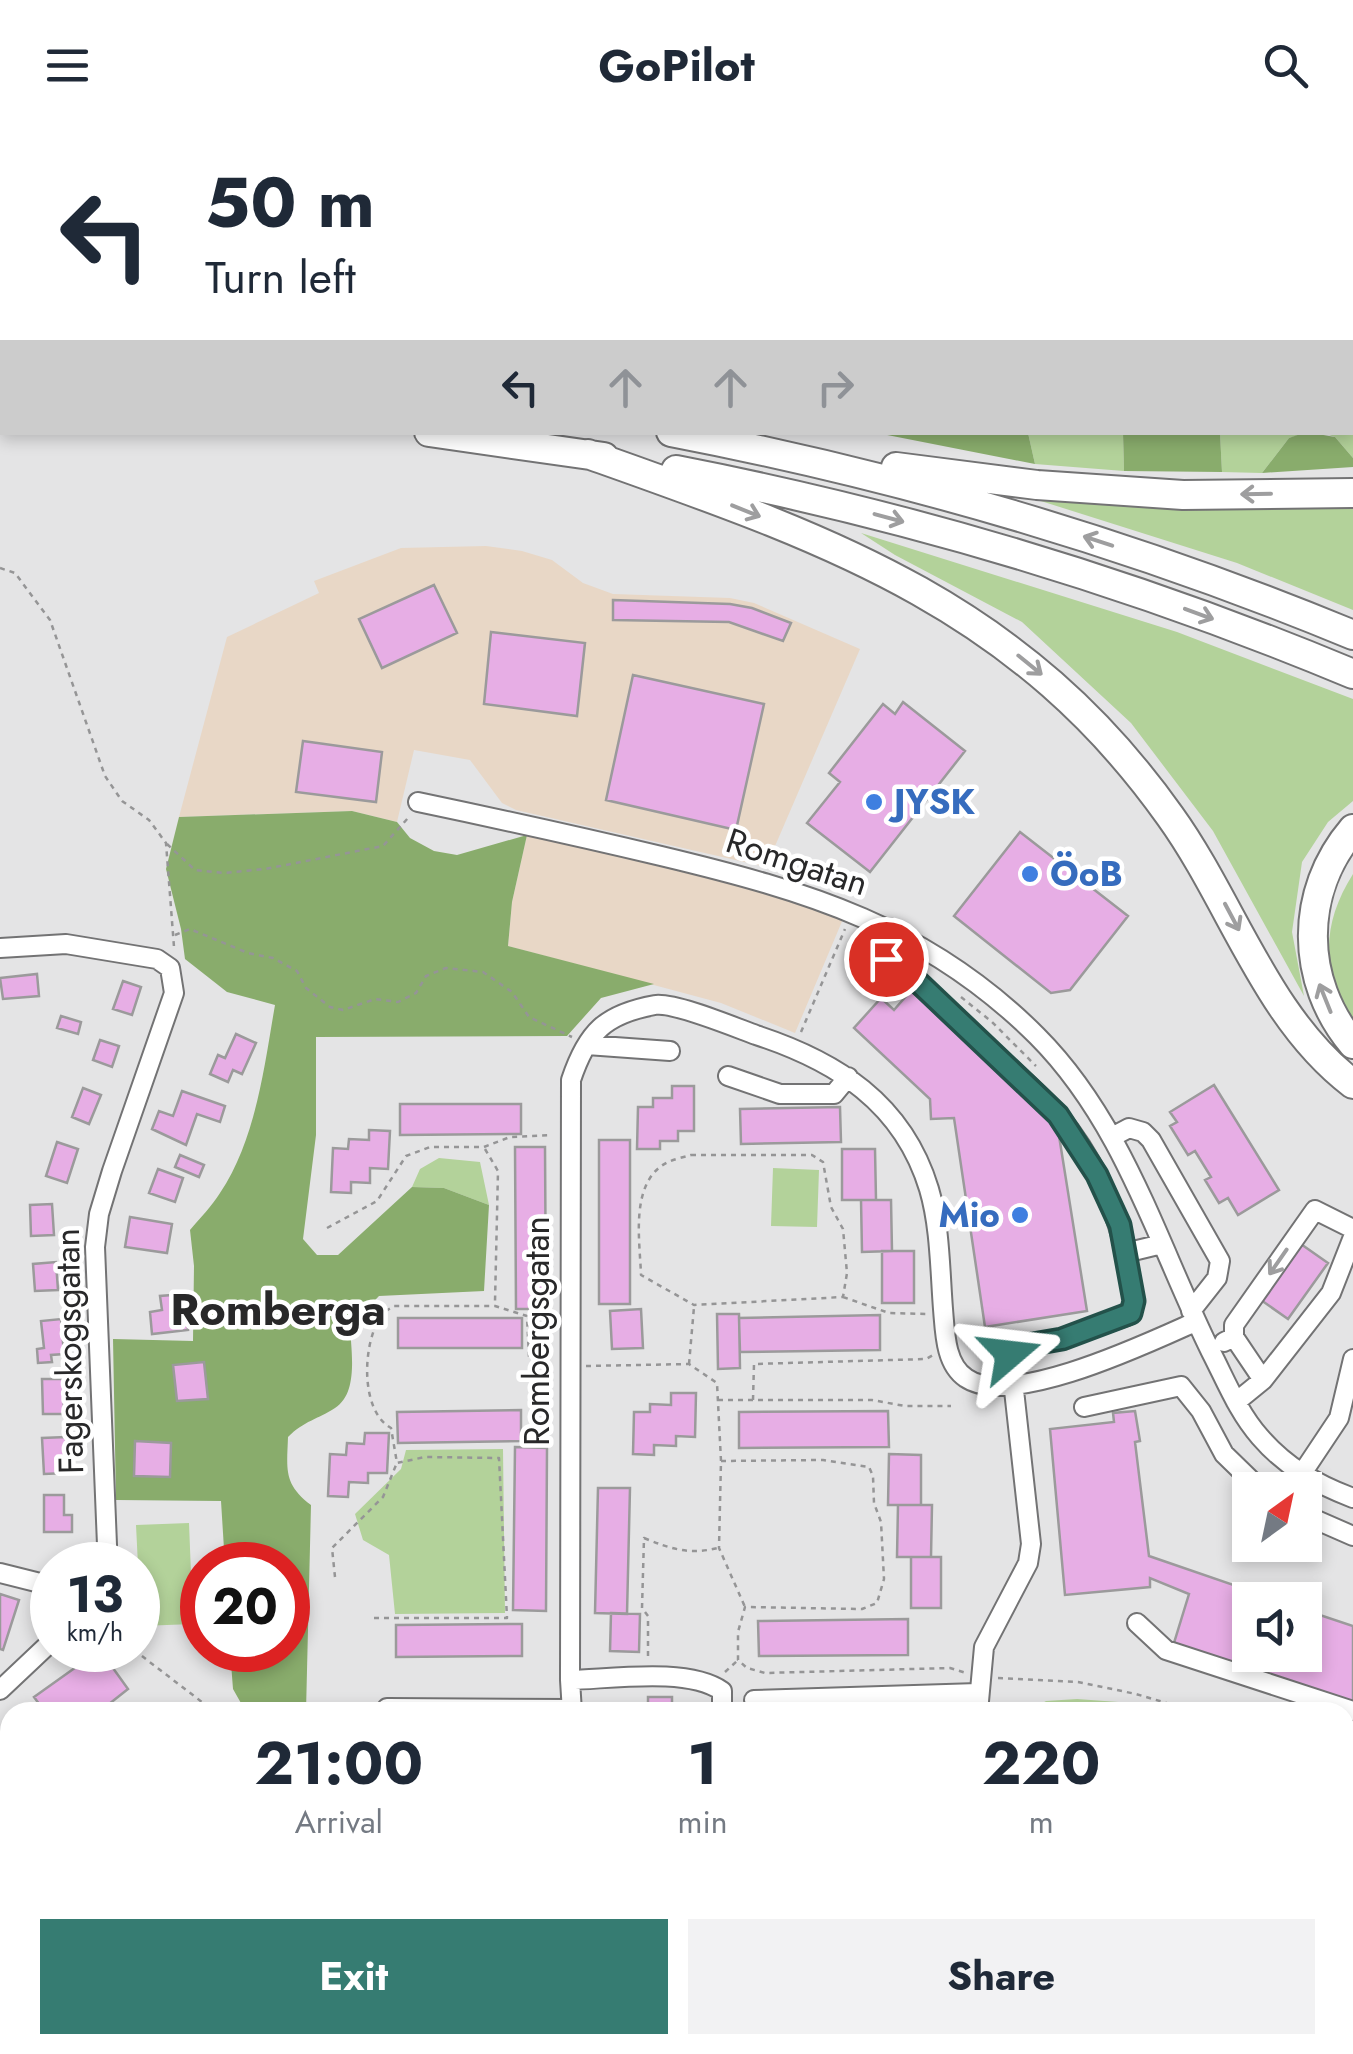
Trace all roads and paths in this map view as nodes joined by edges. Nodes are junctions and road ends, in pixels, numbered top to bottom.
1 (451, 435) edge
2 (687, 435) edge
3 (744, 446) junction
4 (588, 454) junction
5 (1353, 493) edge
6 (0, 568) edge
7 (1353, 635) edge
8 (1353, 674) edge
9 (418, 802) joint
10 (1353, 829) edge
11 (166, 843) junction
12 (850, 926) dead end
13 (890, 928) junction
14 (175, 935) junction
15 (0, 948) edge
16 (170, 968) junction
17 (954, 992) dead end
18 (587, 1044) junction
19 (1353, 1044) edge
20 (795, 1048) junction
21 (670, 1052) dead end
22 (1036, 1066) dead end
23 (728, 1076) dead end
24 (848, 1077) junction
25 (1353, 1084) edge
26 (570, 1135) junction
27 (1112, 1137) junction
28 (484, 1147) junction
29 (1345, 1225) edge
30 (328, 1228) dead end
31 (1353, 1237) edge
32 (1162, 1244) junction
33 (1126, 1253) junction
34 (843, 1297) junction
35 (495, 1306) junction
36 (694, 1306) junction
37 (943, 1314) junction
38 (1193, 1316) junction
39 (1234, 1337) junction
40 (946, 1346) junction
41 (1210, 1349) junction
42 (529, 1356) dead end
43 (1353, 1359) edge
44 (689, 1364) junction
45 (570, 1366) junction
46 (1264, 1380) junction
47 (1014, 1385) junction
48 (718, 1400) junction
49 (753, 1400) junction
50 (951, 1406) dead end
51 (1084, 1407) dead end
52 (1240, 1410) junction
53 (1346, 1416) edge
54 (1214, 1435) junction
55 (721, 1462) junction
56 (397, 1464) junction
57 (1240, 1472) edge
58 (1298, 1472) edge
59 (1304, 1472) edge
60 (1322, 1486) edge
61 (1353, 1498) edge
62 (1322, 1523) edge
63 (1353, 1536) edge
64 (108, 1542) edge
65 (719, 1548) junction
66 (0, 1573) edge
67 (335, 1578) dead end
68 (30, 1580) edge
69 (745, 1607) junction
70 (374, 1618) dead end
71 (1137, 1623) dead end
72 (30, 1662) edge
73 (160, 1670) edge
74 (649, 1678) junction
75 (570, 1680) junction
76 (979, 1685) junction
77 (0, 1690) edge
78 (754, 1700) dead end
79 (202, 1702) edge
80 (571, 1702) edge
81 (722, 1702) edge
82 (978, 1702) edge
83 (1163, 1702) edge
84 (1325, 1702) edge

1 - 4 highway
2 - 3 highway
5 -> 3 highway
7 -> 3 highway
4 -> 8 highway
4 -> 25 highway
6 - 11 path
9 - 11 path
9 - 13 street, Romgatan
19 -> 10 highway
11 - 14 path
12 - 20 path
13 - 27 street, Romgatan
13 - 33 street
14 - 16 path
14 - 18 path
15 - 16 street
16 - 64 street, Fagerskogsgatan
17 - 22 path
18 - 20 street, Rombergsgatan
18 - 21 street
18 - 26 street, Rombergsgatan
20 - 24 street
23 - 24 street
24 - 37 street
26 - 28 path
26 - 45 street, Rombergsgatan
27 - 32 street, Romgatan
27 - 38 street
28 - 30 path
28 - 35 path
29 -> 39 street
31 - 46 street
32 - 33 street
32 - 38 street, Romgatan
33 - 47 street
34 - 36 path
34 - 36 path
34 - 37 path
35 - 42 path
35 - 56 path
36 - 44 path
37 - 40 street
38 - 41 street, Romgatan
38 - 47 street
39 - 41 street
39 - 46 street
40 - 47 street
40 - 49 path
41 - 52 street, Romgatan
43 - 53 street
44 - 45 path
44 - 48 path
45 - 75 street, Rombergsgatan
46 - 52 street
47 - 76 street
48 - 49 path
48 - 55 path
49 - 50 path
51 - 54 street
52 - 54 street
52 - 58 street, Romgatan
53 - 59 street
54 - 57 street
55 - 65 path
55 - 69 path
56 - 67 path
56 - 70 path
60 - 61 street, Romgatan
62 - 63 street
65 - 69 path
65 - 74 path
66 - 68 street
69 - 76 path
71 - 84 street
72 - 77 street
73 - 79 path
74 - 75 street
74 - 81 street
75 - 80 street, Rombergsgatan
76 - 78 street
76 - 82 street
76 - 83 path

